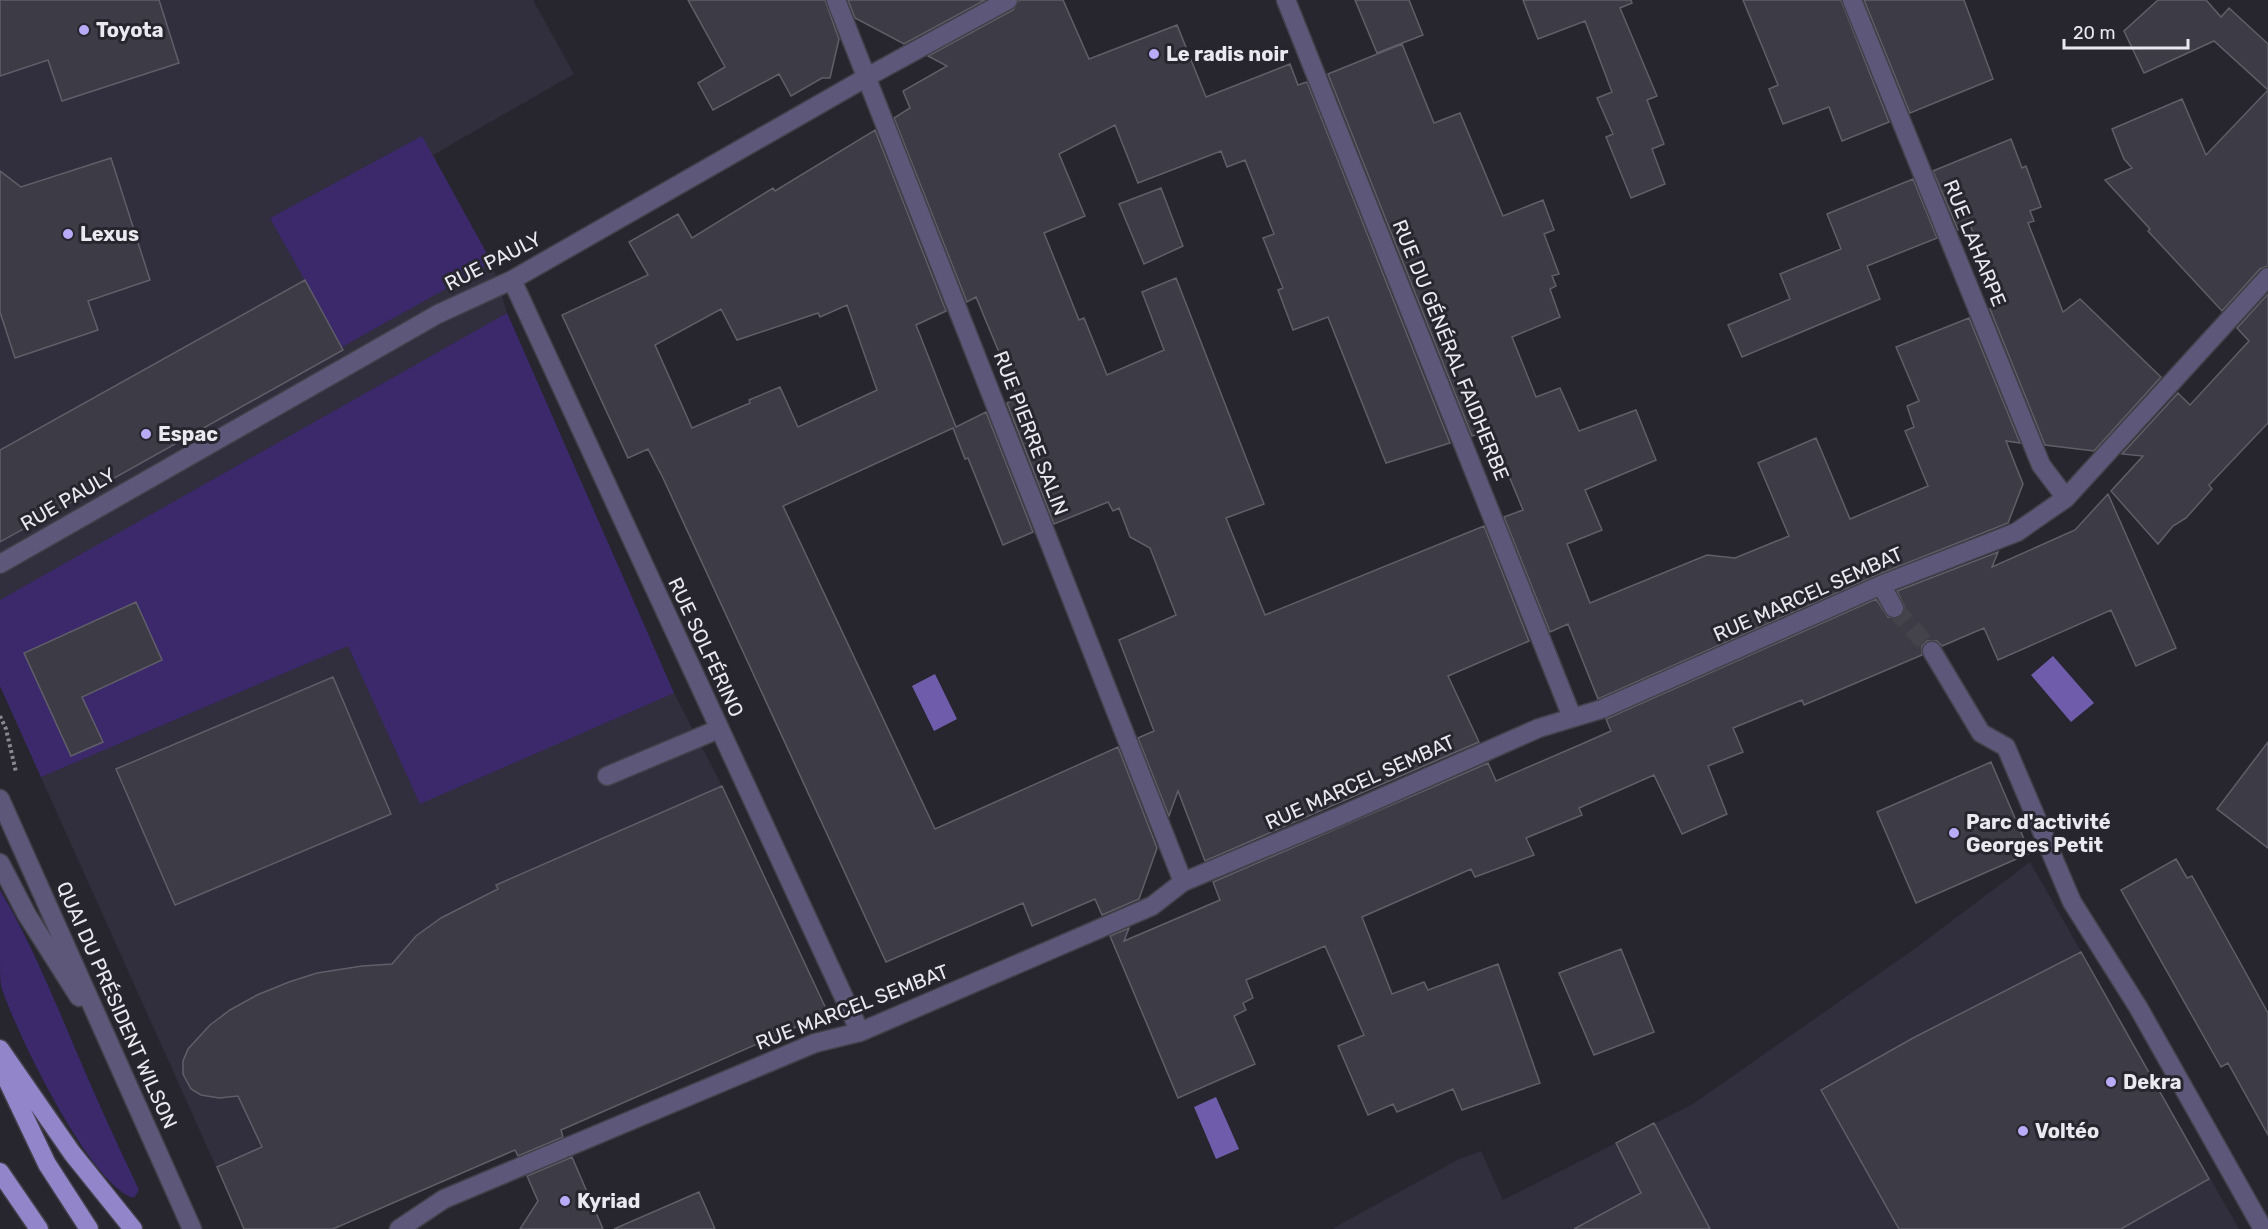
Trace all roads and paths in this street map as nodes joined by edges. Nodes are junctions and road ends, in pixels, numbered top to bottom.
1 (836, 0) edge
2 (1008, 0) edge
3 (1286, 0) edge
4 (1852, 0) edge
5 (867, 77) junction
6 (2268, 276) edge
7 (512, 280) junction
8 (2066, 498) junction
9 (0, 564) edge
10 (1881, 585) junction
11 (1894, 608) tunnel mouth
12 (1932, 651) tunnel mouth
13 (1572, 717) junction
14 (719, 729) junction
15 (607, 776) dead end
16 (0, 799) edge
17 (0, 863) edge
18 (1183, 882) junction
19 (860, 1032) junction
20 (110, 1047) junction
21 (0, 1049) edge
22 (0, 1065) edge
23 (0, 1172) edge
24 (39, 1229) edge
25 (89, 1229) edge
26 (133, 1229) edge
27 (192, 1229) edge
28 (399, 1229) edge
29 (2263, 1229) edge

1 - 5 street, RUE PIERRE SALIN
2 - 5 street, RUE PAULY
3 - 13 street, RUE DU GÉNÉRAL FAIDHERBE
4 - 8 street, RUE LAHARPE
5 - 7 street, RUE PAULY
5 - 18 street, RUE PIERRE SALIN
6 - 8 street, RUE MARCEL SEMBAT
7 - 9 street, RUE PAULY
7 - 14 street, RUE SOLFÉRINO
8 - 10 street, RUE MARCEL SEMBAT
10 - 11 street
10 - 13 street, RUE MARCEL SEMBAT
12 - 29 street
13 - 18 street, RUE MARCEL SEMBAT
14 - 15 street
14 - 19 street, RUE SOLFÉRINO
16 - 20 street, QUAI DU PRÉSIDENT WILSON
17 - 20 street
18 - 19 street, RUE MARCEL SEMBAT
19 - 28 street, RUE MARCEL SEMBAT
20 - 27 street, QUAI DU PRÉSIDENT WILSON
21 - 26 main road
22 - 25 main road
23 - 24 main road

